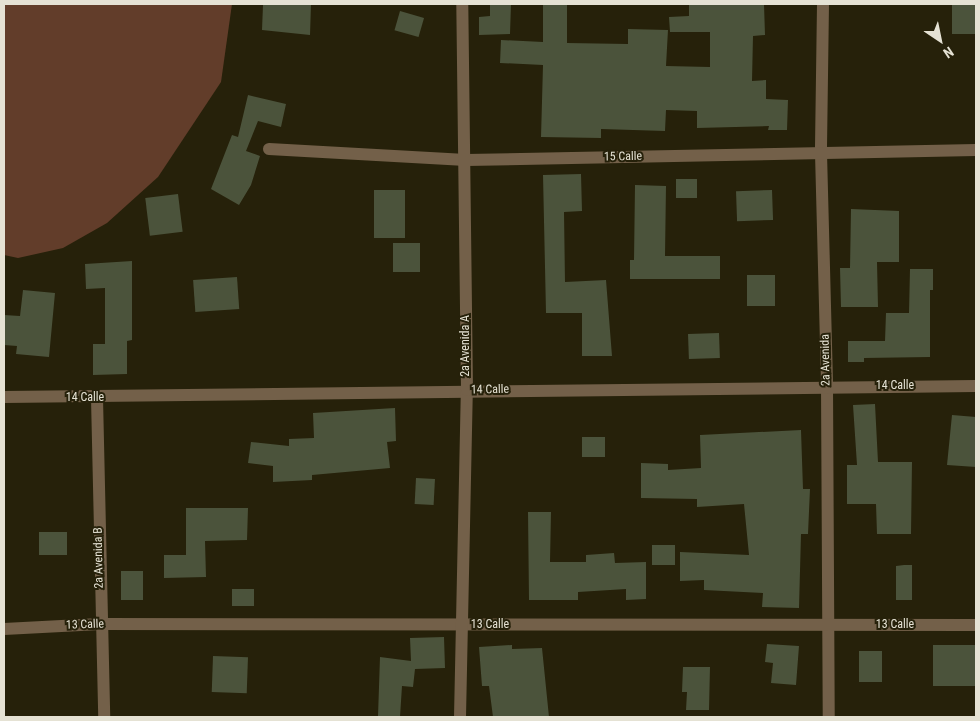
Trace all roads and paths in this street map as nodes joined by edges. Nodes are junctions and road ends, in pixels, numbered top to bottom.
1 (462, 4) edge
2 (823, 4) edge
3 (270, 149) dead end
4 (976, 150) edge
5 (821, 152) junction
6 (466, 160) junction
7 (827, 386) junction
8 (976, 386) edge
9 (467, 390) junction
10 (4, 397) edge
11 (97, 398) junction
12 (100, 624) junction
13 (460, 625) junction
14 (829, 625) junction
15 (976, 625) edge
16 (4, 629) edge
17 (104, 717) edge
18 (460, 717) edge
19 (829, 717) edge

1 - 6 street, 2a Avenida A
2 - 5 street, 2a Avenida
3 - 6 street, 15 Calle
4 - 5 street, 15 Calle
5 - 6 street, 15 Calle
5 - 7 street, 2a Avenida
6 - 9 street, 2a Avenida A
7 - 8 street, 14 Calle
7 - 9 street, 14 Calle
7 - 14 street, 2a Avenida
9 - 11 street, 14 Calle
9 - 13 street, 2a Avenida A
10 - 11 street, 14 Calle
11 - 12 street, 2a Avenida B
12 - 13 street, 13 Calle
12 - 16 street, 13 Calle
12 - 17 street, 2a Avenida B
13 - 14 street, 13 Calle
13 - 18 street, 2a Avenida A
14 - 15 street, 13 Calle
14 - 19 street, 2a Avenida

